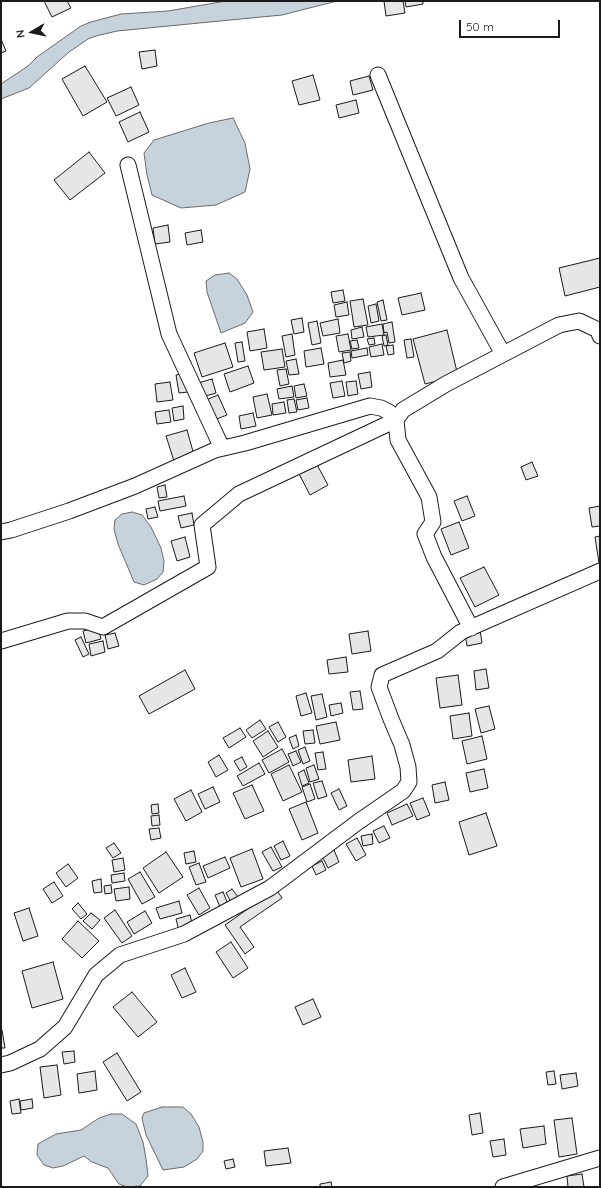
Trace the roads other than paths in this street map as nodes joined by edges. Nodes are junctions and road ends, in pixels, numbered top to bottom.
1 (378, 75) dead end
2 (128, 165) dead end
3 (600, 336) edge
4 (503, 354) junction
5 (396, 420) junction
6 (222, 448) junction
7 (1, 532) edge
8 (600, 571) edge
9 (471, 628) junction
10 (1, 641) edge
11 (1, 1065) edge
12 (600, 1158) edge
13 (503, 1187) edge

1 - 4 street
2 - 6 street
3 - 4 street
4 - 5 street
5 - 6 street
5 - 9 street
5 - 10 street
6 - 7 street
8 - 9 street
9 - 11 street
12 - 13 street

